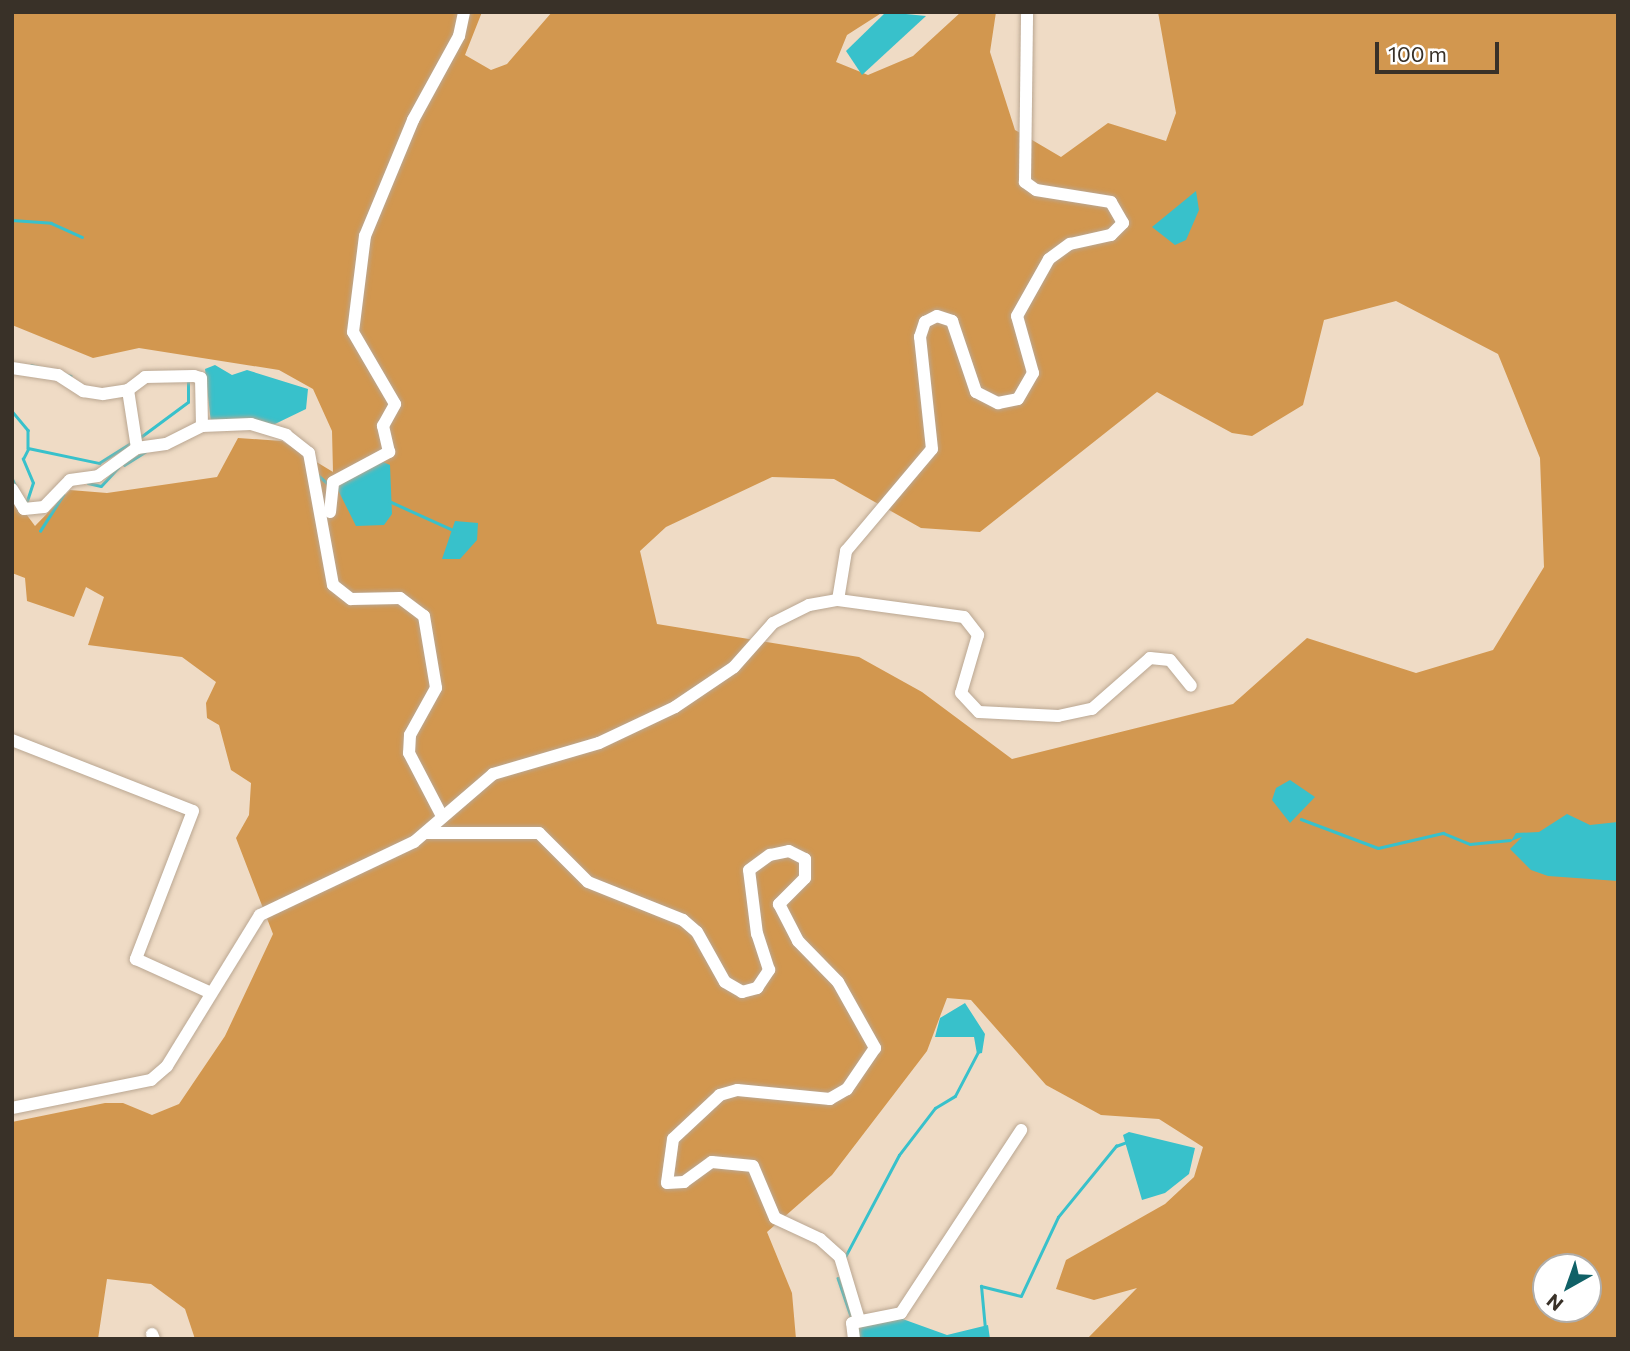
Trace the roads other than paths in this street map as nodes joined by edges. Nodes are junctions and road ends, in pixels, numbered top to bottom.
1 (464, 12) edge
2 (1027, 12) edge
3 (12, 368) edge
4 (128, 390) junction
5 (202, 426) junction
6 (137, 448) junction
7 (12, 489) edge
8 (328, 531) junction
9 (838, 600) junction
10 (1191, 686) dead end
11 (12, 740) edge
12 (442, 817) junction
13 (426, 833) junction
14 (209, 992) junction
15 (12, 1108) edge
16 (1021, 1130) dead end
17 (859, 1320) junction
18 (854, 1339) edge

1 - 8 street
2 - 9 street
3 - 4 street
4 - 5 street
4 - 6 street
5 - 6 street
5 - 8 street
6 - 7 street
8 - 12 street
9 - 10 street
9 - 12 street
11 - 14 street
12 - 13 street
13 - 14 street
13 - 17 street
14 - 15 street
16 - 17 street
17 - 18 street

